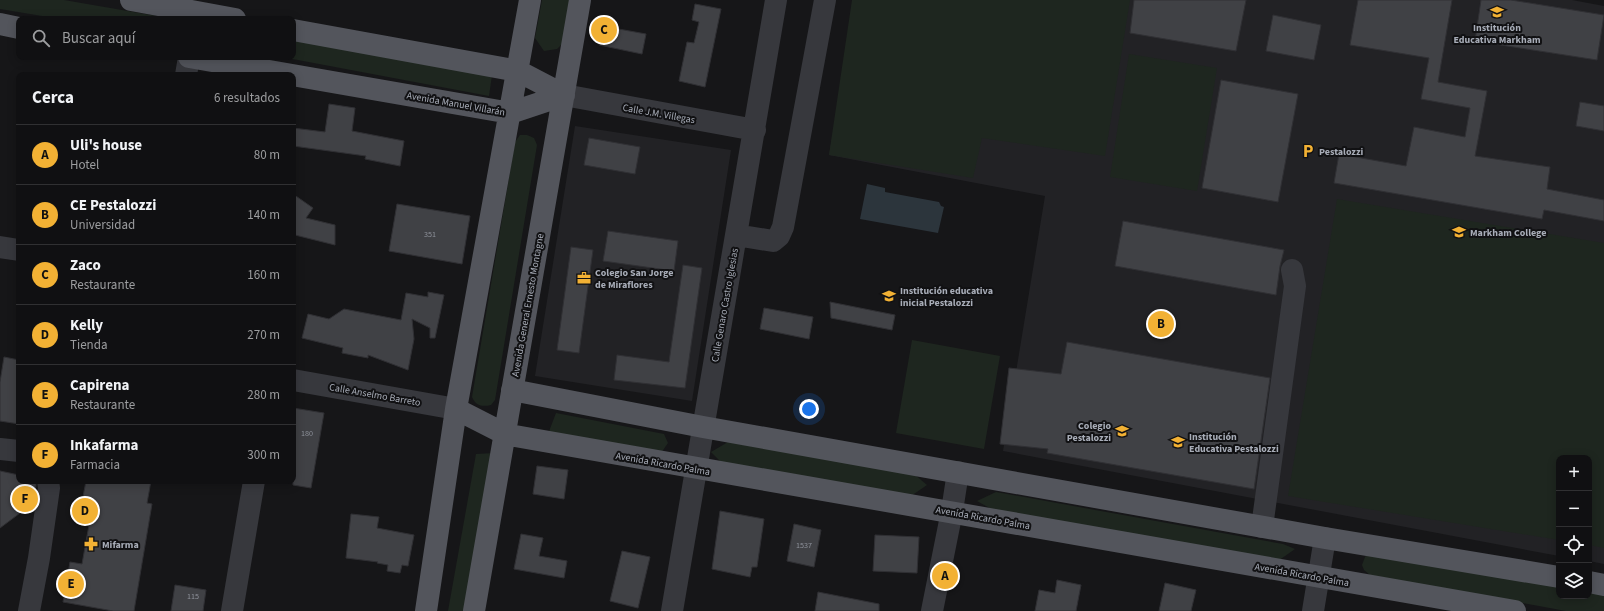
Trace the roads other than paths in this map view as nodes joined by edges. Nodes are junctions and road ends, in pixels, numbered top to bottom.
1 (131, 0) edge
2 (530, 0) edge
3 (580, 0) edge
4 (776, 0) edge
5 (826, 0) edge
6 (196, 16) edge
7 (0, 24) edge
8 (16, 27) edge
9 (296, 31) edge
10 (188, 60) edge
11 (206, 60) edge
12 (518, 71) junction
13 (186, 72) edge
14 (275, 72) edge
15 (296, 76) edge
16 (564, 95) junction
17 (510, 113) junction
18 (755, 130) junction
19 (736, 235) junction
20 (0, 247) edge
21 (16, 250) edge
22 (1292, 270) dead end
23 (296, 381) edge
24 (512, 390) junction
25 (456, 408) junction
26 (702, 427) junction
27 (505, 434) junction
28 (0, 449) edge
29 (16, 451) edge
30 (695, 468) junction
31 (958, 472) junction
32 (48, 484) edge
33 (253, 484) edge
34 (952, 511) junction
35 (1262, 527) junction
36 (1325, 538) junction
37 (1556, 576) edge
38 (1319, 577) junction
39 (1592, 583) edge
40 (1604, 585) edge
41 (29, 611) edge
42 (232, 611) edge
43 (426, 611) edge
44 (474, 611) edge
45 (672, 611) edge
46 (932, 611) edge
47 (1313, 611) edge
48 (1515, 611) edge

1 - 6 main road
2 - 12 main road
3 - 16 main road, Avenida General Ernesto Montagne
4 - 18 street, Calle Genaro Castro Iglesias
5 - 19 street
7 - 8 main road
9 - 12 main road
10 - 13 street
11 - 14 main road, Avenida Manuel Villarán
12 - 16 main road
12 - 17 main road
15 - 17 main road, Avenida Manuel Villarán
16 - 17 main road, Avenida Manuel Villarán
16 - 18 street, Calle J.M. Villegas
16 - 24 main road, Avenida General Ernesto Montagne
17 - 25 main road
18 - 19 street, Calle Genaro Castro Iglesias
19 - 26 street, Calle Genaro Castro Iglesias
20 - 21 street
22 - 35 street
23 - 25 street, Calle Anselmo Barreto
24 - 26 main road
24 - 27 main road, Avenida General Ernesto Montagne
25 - 27 main road, Avenida Ricardo Palma
25 - 43 main road
26 - 30 street, Calle Genaro Castro Iglesias
26 - 31 main road
27 - 30 main road, Avenida Ricardo Palma
27 - 44 main road, Avenida General Ernesto Montagne
28 - 29 street
30 - 34 main road, Avenida Ricardo Palma
30 - 45 street, Calle Genaro Castro Iglesias
31 - 34 street
31 - 35 main road
32 - 41 street
33 - 42 street
34 - 38 main road, Avenida Ricardo Palma
34 - 46 street
35 - 36 main road
36 - 37 main road
36 - 38 street
38 - 47 street
38 - 48 main road, Avenida Ricardo Palma
39 - 40 main road

